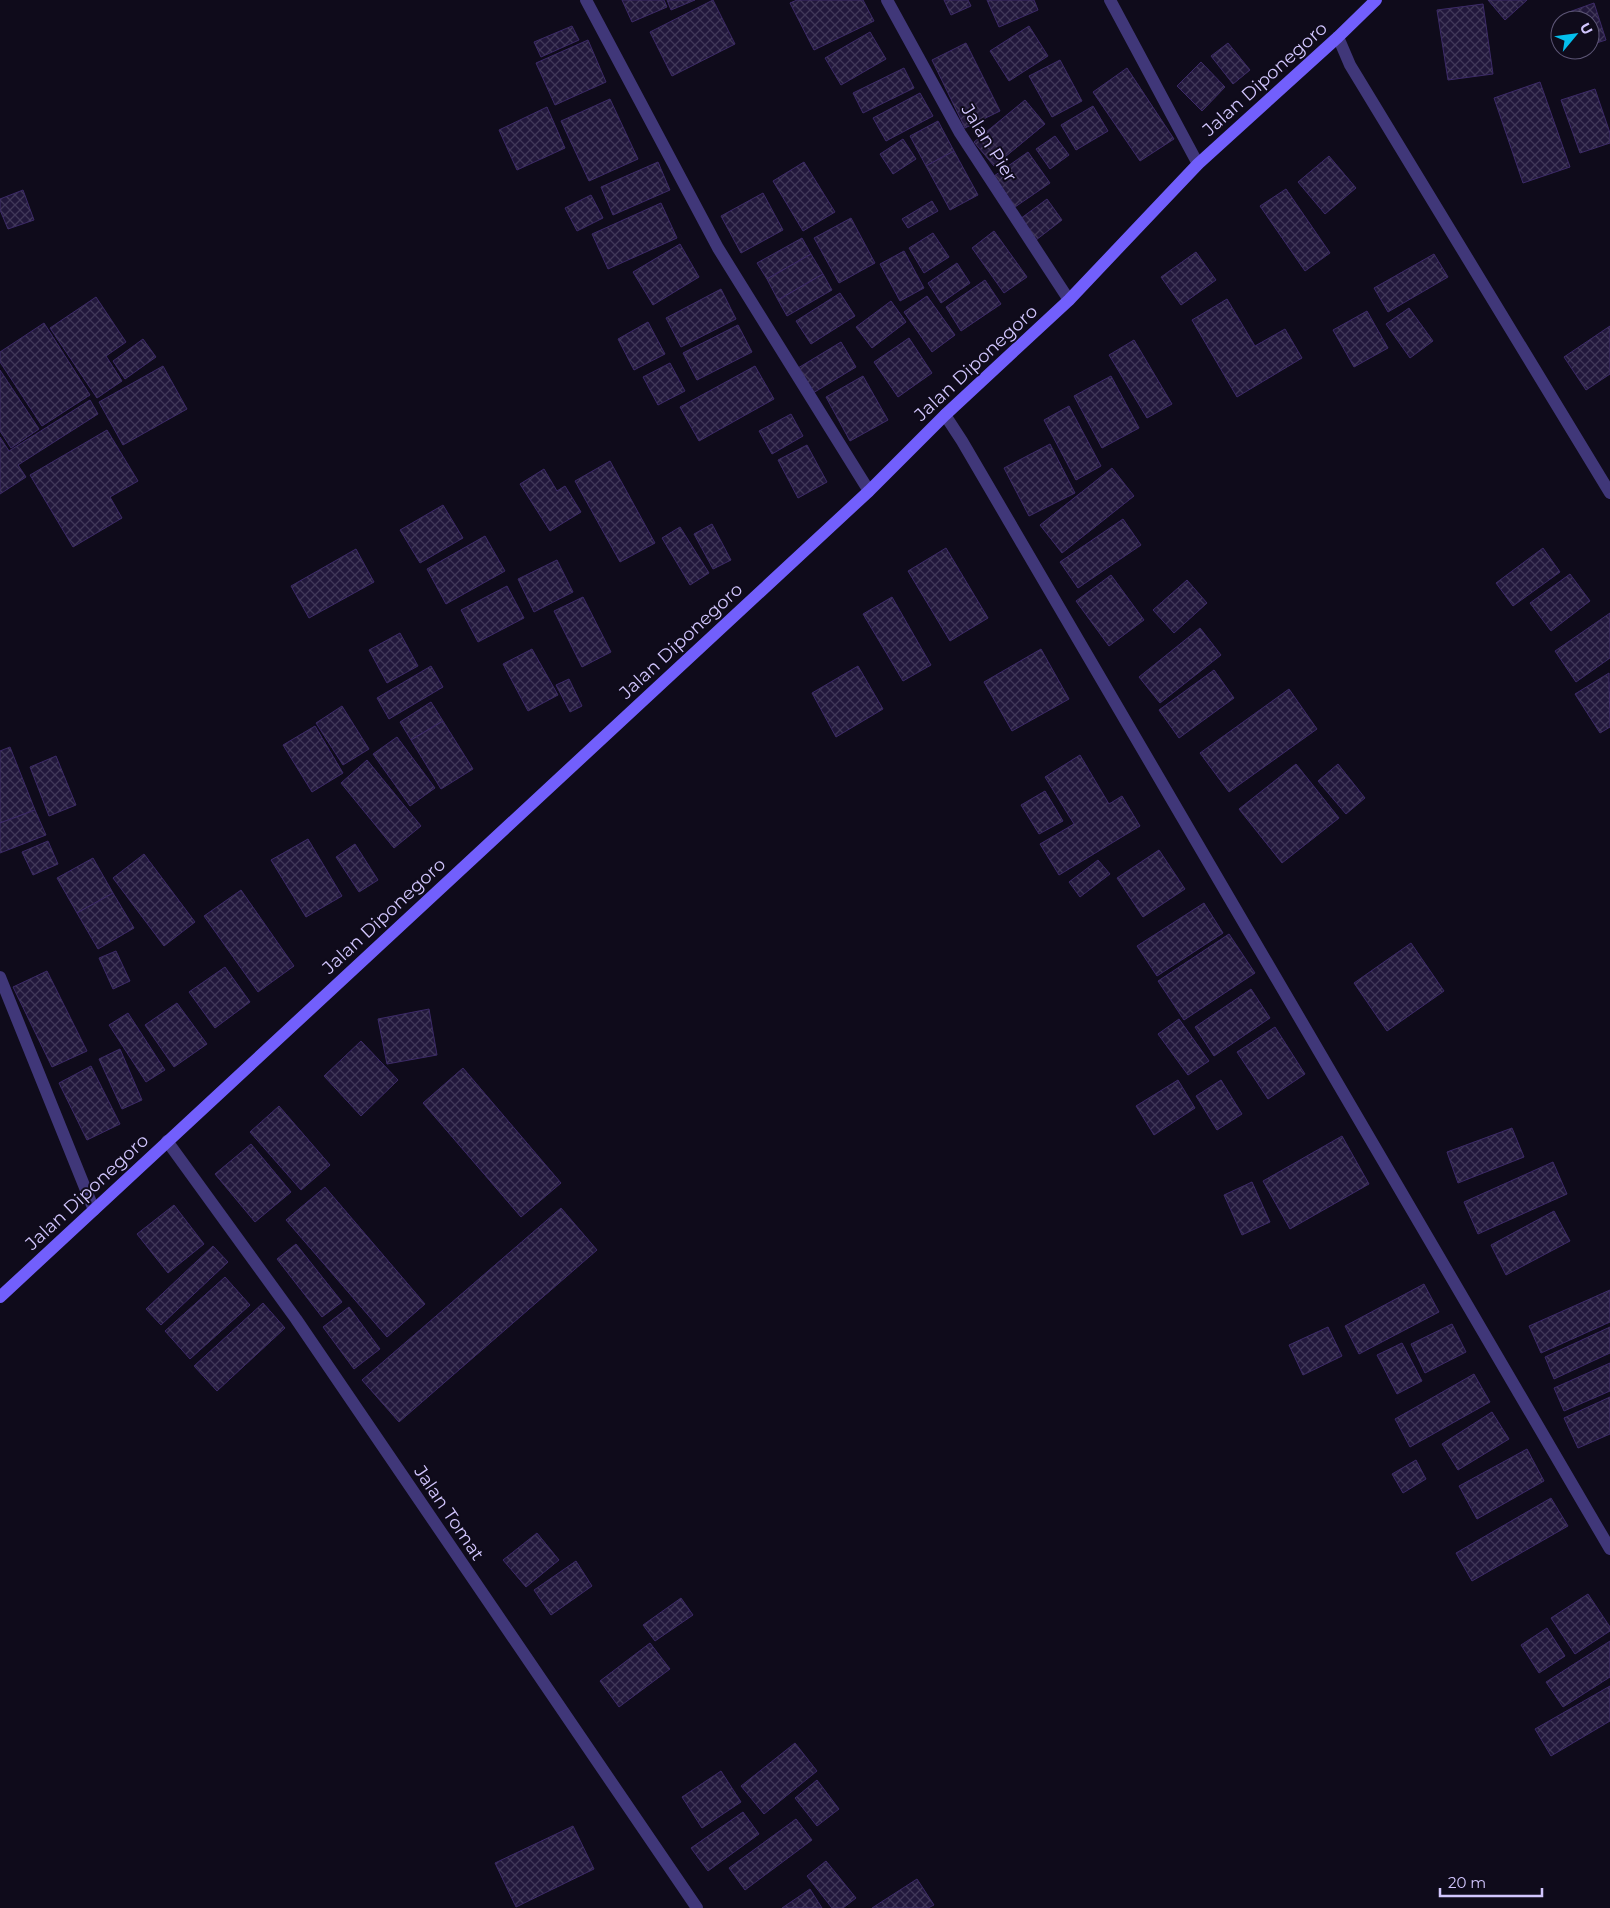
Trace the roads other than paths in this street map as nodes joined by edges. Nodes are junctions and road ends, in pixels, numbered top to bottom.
1 (586, 0) edge
2 (888, 0) edge
3 (1110, 0) edge
4 (1376, 0) edge
5 (1338, 37) junction
6 (1198, 164) junction
7 (1069, 300) junction
8 (945, 415) junction
9 (869, 491) junction
10 (1610, 493) edge
11 (0, 977) edge
12 (167, 1142) junction
13 (94, 1210) junction
14 (0, 1297) edge
15 (1610, 1549) edge
16 (697, 1908) edge

1 - 9 street
2 - 7 street, Jalan Pier
3 - 6 street
4 - 5 main road, Jalan Diponegoro
5 - 6 main road, Jalan Diponegoro
5 - 10 street
6 - 7 main road, Jalan Diponegoro
7 - 8 main road, Jalan Diponegoro
8 - 9 main road, Jalan Diponegoro
8 - 15 street
9 - 12 main road, Jalan Diponegoro
11 - 13 street
12 - 13 main road, Jalan Diponegoro
12 - 16 street, Jalan Tomat
13 - 14 main road, Jalan Diponegoro

